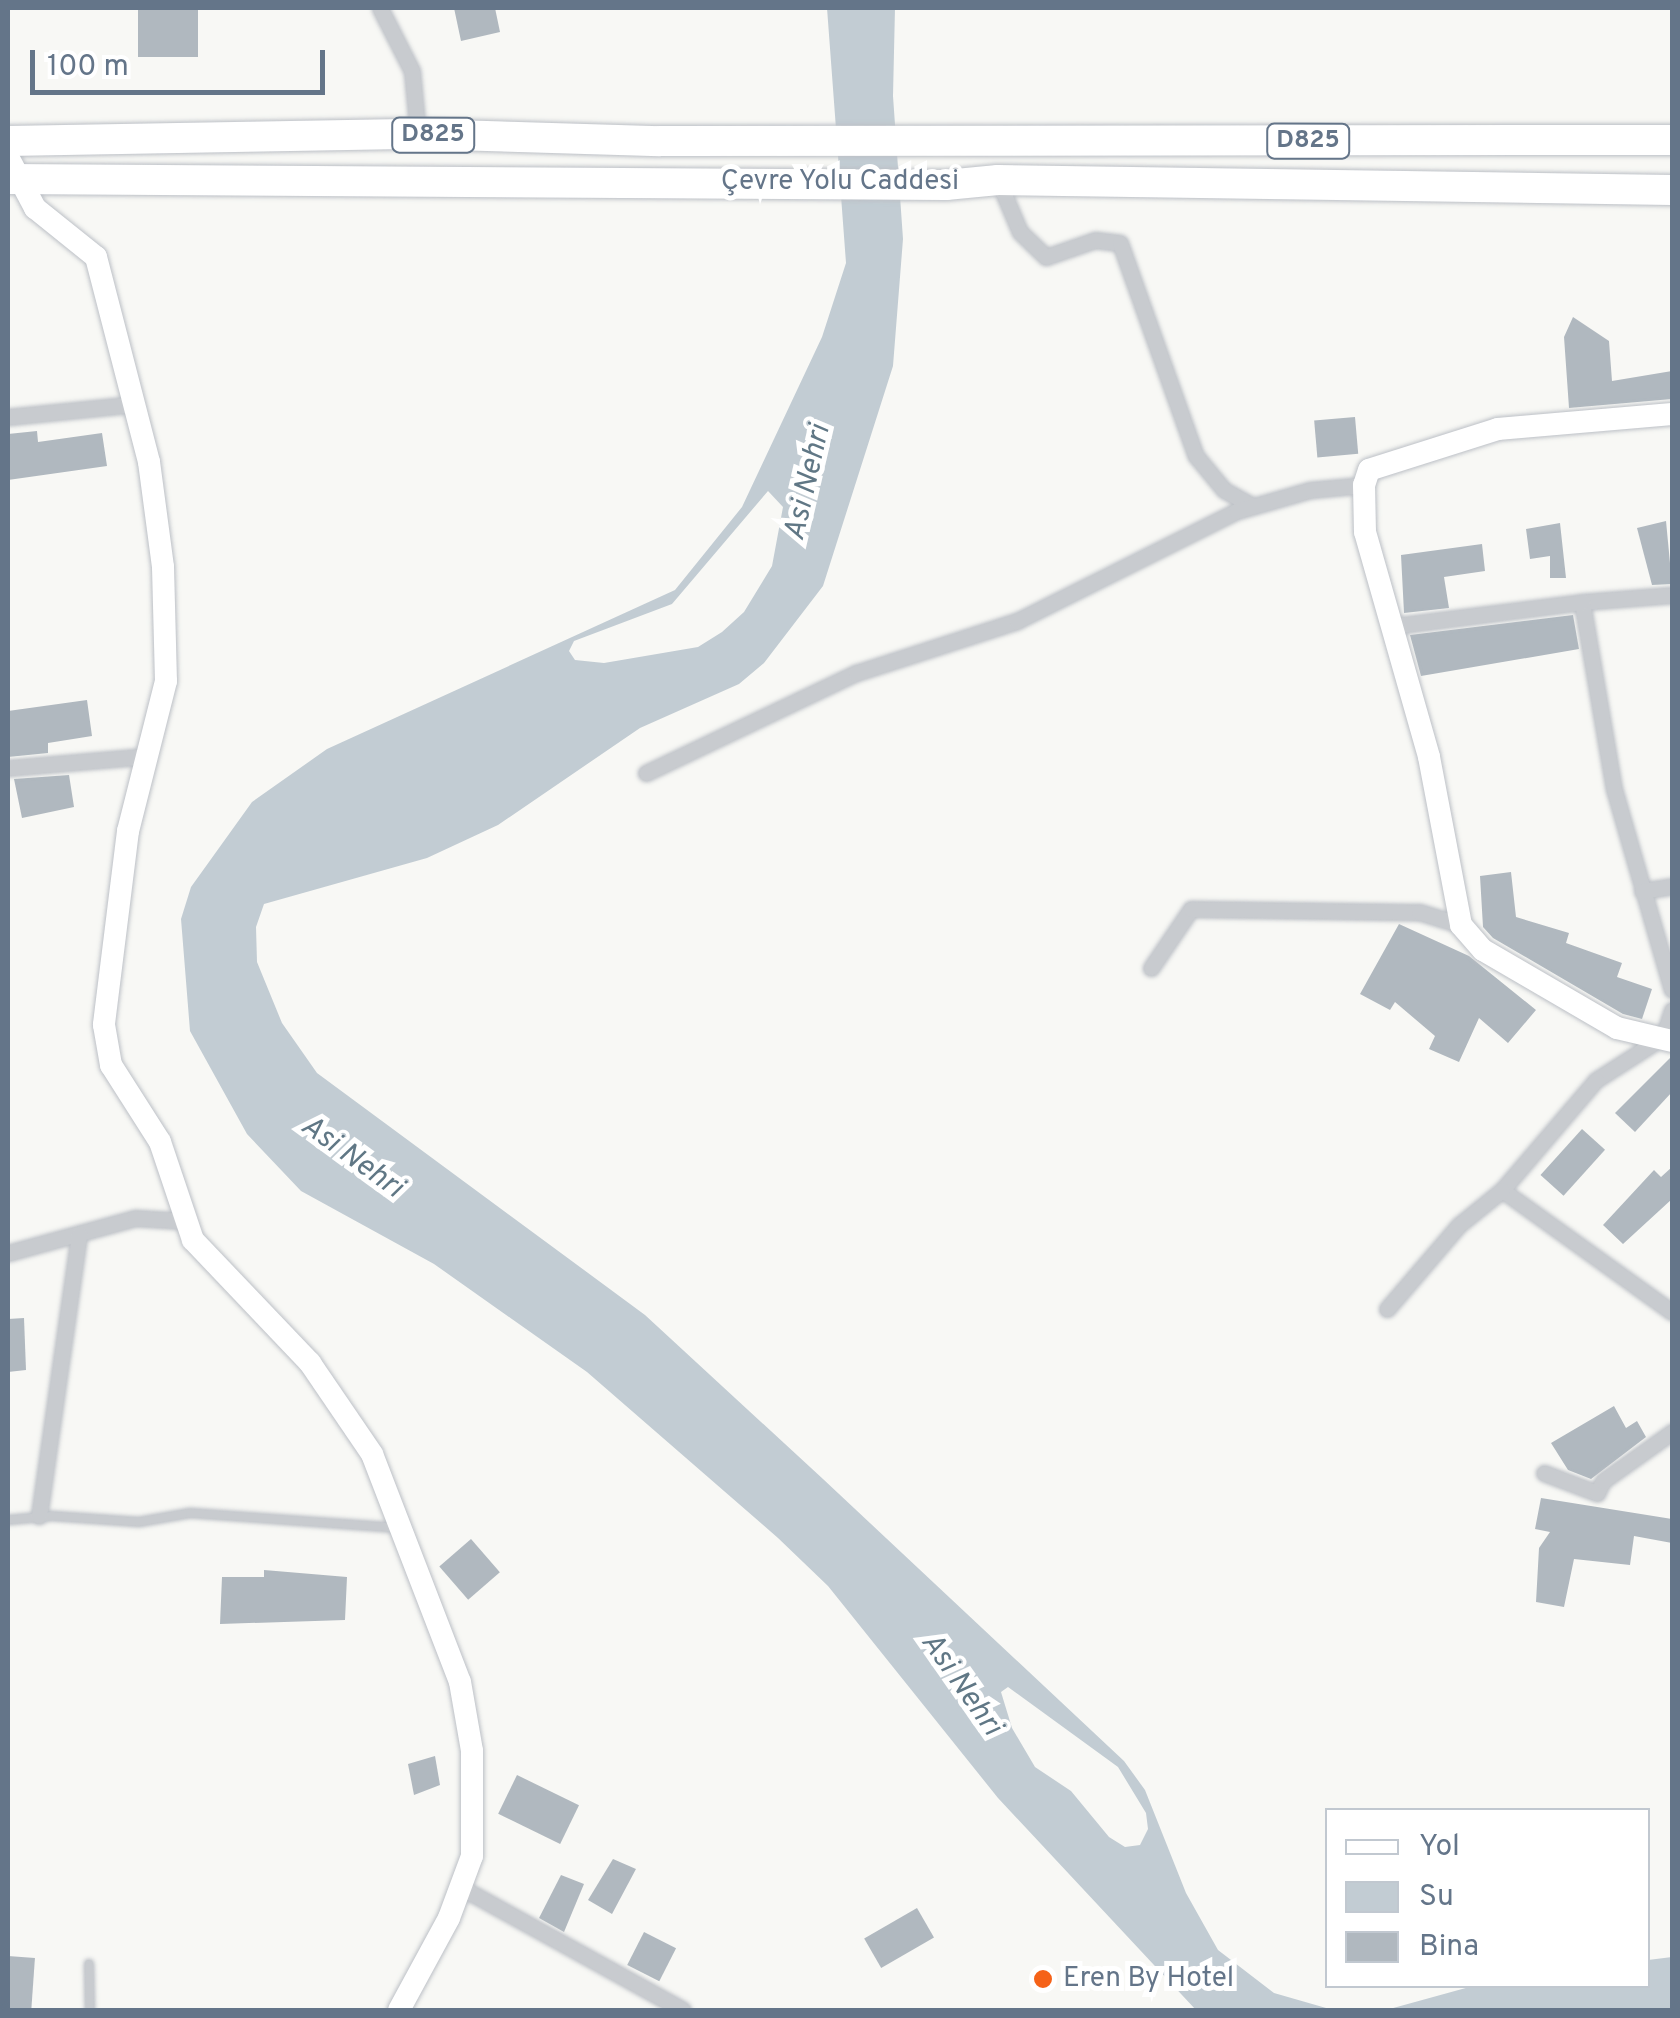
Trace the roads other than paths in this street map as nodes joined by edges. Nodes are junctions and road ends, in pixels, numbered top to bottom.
1 (380, 8) edge
2 (418, 134) junction
3 (1672, 140) edge
4 (8, 141) edge
5 (10, 171) edge
6 (998, 180) junction
7 (1672, 190) edge
8 (136, 404) junction
9 (1672, 414) edge
10 (8, 417) edge
11 (1364, 485) junction
12 (1253, 506) junction
13 (1672, 595) edge
14 (1582, 602) junction
15 (1393, 626) junction
16 (149, 756) junction
17 (8, 768) edge
18 (646, 773) dead end
19 (1672, 886) edge
20 (1642, 892) junction
21 (1461, 926) junction
22 (1151, 968) dead end
23 (1672, 990) edge
24 (1672, 1010) edge
25 (1668, 1039) edge
26 (1502, 1190) junction
27 (184, 1221) junction
28 (79, 1234) junction
29 (8, 1253) edge
30 (1387, 1309) dead end
31 (1672, 1312) edge
32 (1672, 1432) edge
33 (1544, 1473) dead end
34 (38, 1516) junction
35 (8, 1520) edge
36 (402, 1528) junction
37 (462, 1888) junction
38 (89, 1964) dead end
39 (90, 2010) edge
40 (398, 2010) edge
41 (683, 2010) edge

1 - 2 street
2 - 3 highway, Çevre Yolu Caddesi / D825
2 - 4 highway, Çevre Yolu Caddesi / D825
5 - 6 highway, Çevre Yolu Caddesi / D825
5 - 8 street
6 - 7 highway, Çevre Yolu Caddesi / D825
6 - 12 street
8 - 10 street
8 - 16 street
9 - 11 street
11 - 12 street
11 - 15 street
12 - 18 street
13 - 14 street
14 - 15 street
14 - 20 street
15 - 21 street
16 - 17 street
16 - 27 street
19 - 20 street
20 - 23 street
21 - 22 street
21 - 25 street
24 - 25 street
25 - 26 street
26 - 30 street
26 - 31 street
27 - 28 street
27 - 36 street
28 - 29 street
28 - 34 street
32 - 33 street
34 - 35 lane
34 - 36 lane
36 - 37 street
37 - 40 street
37 - 41 street
38 - 39 lane

